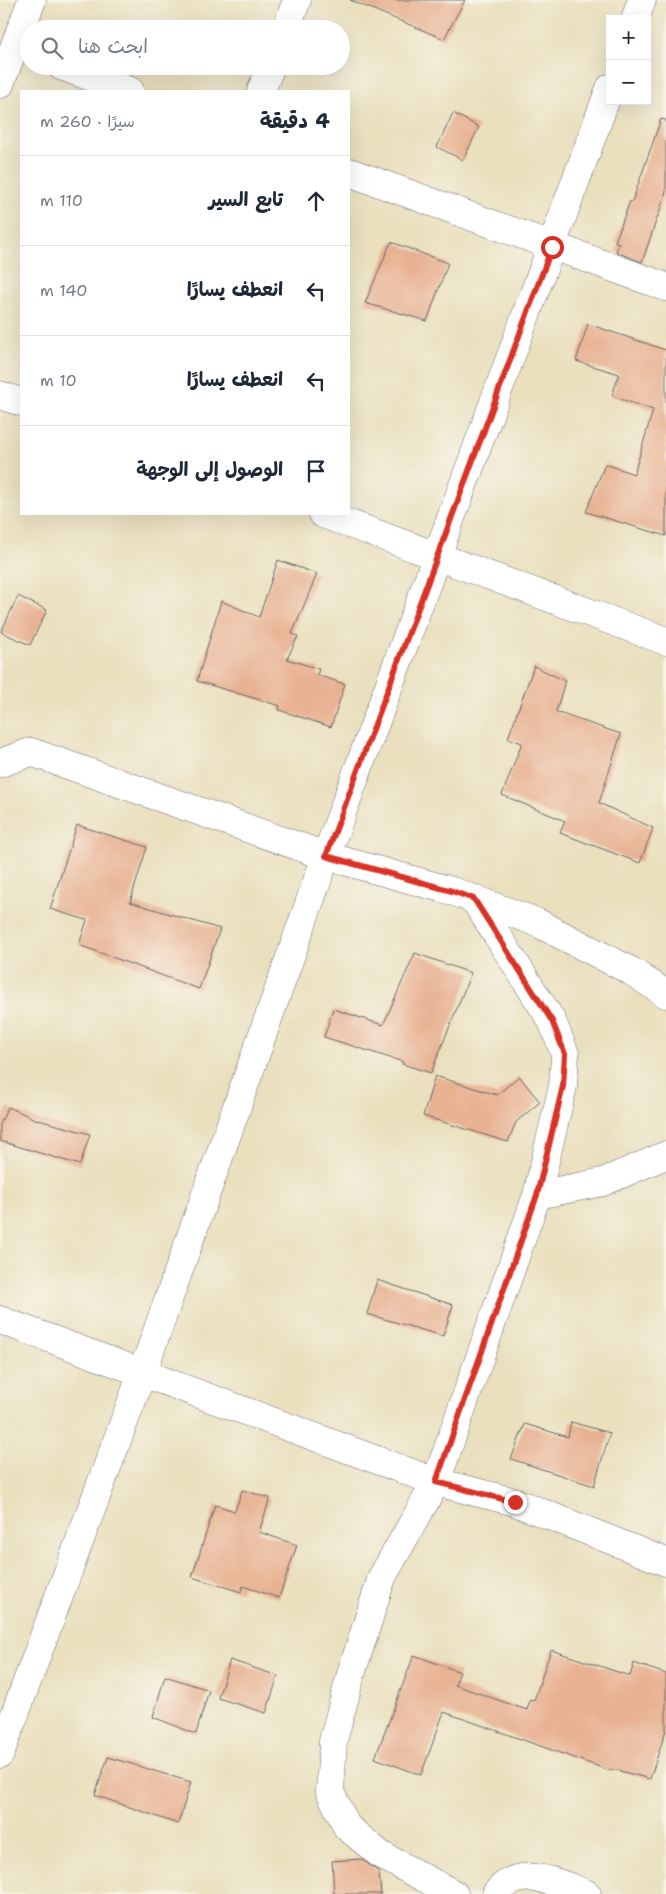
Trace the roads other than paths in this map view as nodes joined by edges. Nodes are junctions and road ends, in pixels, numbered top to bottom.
1 (32, 0) edge
2 (297, 0) edge
3 (642, 0) edge
4 (636, 15) edge
5 (28, 20) edge
6 (289, 20) edge
7 (20, 54) edge
8 (86, 75) edge
9 (267, 75) edge
10 (0, 84) edge
11 (127, 90) edge
12 (261, 90) edge
13 (606, 99) edge
14 (350, 172) edge
15 (552, 247) junction
16 (666, 287) edge
17 (0, 395) edge
18 (20, 402) edge
19 (326, 515) edge
20 (437, 556) junction
21 (666, 640) edge
22 (0, 763) edge
23 (326, 856) junction
24 (474, 899) junction
25 (666, 994) edge
26 (666, 1154) edge
27 (537, 1195) junction
28 (0, 1320) edge
29 (143, 1371) junction
30 (436, 1482) junction
31 (666, 1562) edge
32 (0, 1754) edge
33 (454, 1894) edge
34 (496, 1894) edge
35 (587, 1894) edge

1 - 5 street
2 - 6 street
3 - 4 street
7 - 10 street
8 - 11 street
9 - 12 street
13 - 15 street
14 - 15 street
15 - 16 street
15 - 20 street
17 - 18 street
19 - 20 street
20 - 21 street
20 - 23 street
22 - 23 street
23 - 24 street
23 - 29 street
24 - 25 street
24 - 27 street
26 - 27 street
27 - 30 street
28 - 29 street
29 - 30 street
29 - 32 street
30 - 31 street
30 - 33 street
34 - 35 street

